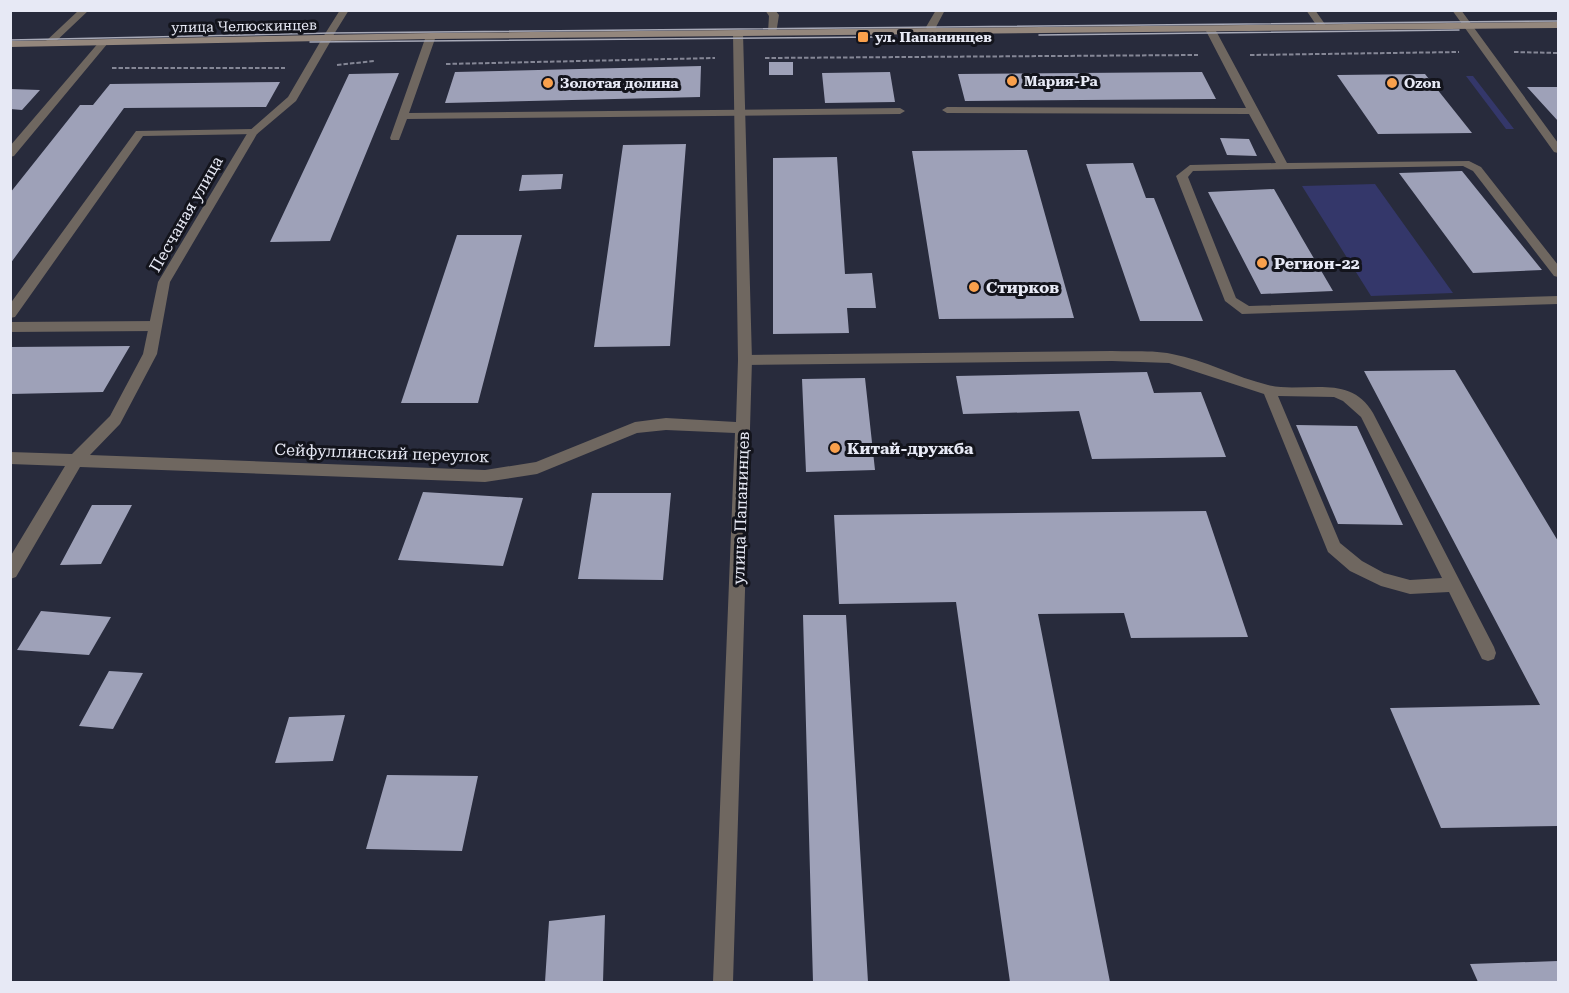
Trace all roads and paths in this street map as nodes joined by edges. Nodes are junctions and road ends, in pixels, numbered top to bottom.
1 (84, 10) edge
2 (345, 10) edge
3 (941, 10) edge
4 (1310, 10) edge
5 (1456, 10) edge
6 (773, 12) edge
7 (1558, 25) edge
8 (1466, 26) junction
9 (1322, 27) junction
10 (1210, 29) junction
11 (932, 31) junction
12 (773, 32) junction
13 (738, 33) junction
14 (431, 36) junction
15 (328, 37) junction
16 (103, 43) junction
17 (10, 44) edge
18 (48, 44) junction
19 (1487, 52) junction
20 (1558, 52) edge
21 (1224, 55) junction
22 (424, 56) junction
23 (722, 58) dead end
24 (765, 58) dead end
25 (378, 61) dead end
26 (309, 68) junction
27 (81, 69) junction
28 (946, 110) dead end
29 (900, 111) dead end
30 (1253, 111) junction
31 (740, 113) junction
32 (402, 117) junction
33 (253, 132) junction
34 (394, 138) dead end
35 (1558, 150) edge
36 (10, 154) edge
37 (1283, 166) junction
38 (1558, 273) edge
39 (1558, 300) edge
40 (10, 314) edge
41 (156, 326) junction
42 (10, 327) edge
43 (746, 360) junction
44 (1269, 391) junction
45 (743, 428) junction
46 (10, 458) edge
47 (76, 459) junction
48 (10, 572) edge
49 (1454, 585) junction
50 (1488, 653) dead end
51 (723, 982) edge

1 - 18 street
2 - 15 street, Песчаная улица
3 - 11 street
4 - 9 street
5 - 8 street
6 - 12 street
7 - 8 main road, улица Челюскинцев
8 - 9 main road, улица Челюскинцев
8 - 19 street
9 - 10 main road, улица Челюскинцев
10 - 11 main road, улица Челюскинцев
10 - 21 street
11 - 12 main road, улица Челюскинцев
12 - 13 main road, улица Челюскинцев
13 - 14 main road, улица Челюскинцев
13 - 31 street, улица Папанинцев
14 - 15 main road, улица Челюскинцев
14 - 22 street
15 - 16 main road, улица Челюскинцев
15 - 26 street, Песчаная улица
16 - 18 main road, улица Челюскинцев
16 - 27 street
17 - 18 main road, улица Челюскинцев
19 - 20 path
19 - 21 path
19 - 35 street
21 - 24 path
21 - 30 street
22 - 23 path
22 - 32 street
25 - 26 path
26 - 27 path
26 - 33 street, Песчаная улица
27 - 36 street
28 - 30 street
29 - 31 street
30 - 37 street
31 - 32 street
31 - 43 street, улица Папанинцев
32 - 34 street
33 - 40 street
33 - 41 street, Песчаная улица
37 - 38 street
37 - 39 street
41 - 42 street
41 - 47 street, Песчаная улица
43 - 44 street
43 - 45 street, улица Папанинцев
44 - 49 street
44 - 49 street
45 - 47 street, Сейфуллинский переулок
45 - 51 street, улица Папанинцев
46 - 47 street, Сейфуллинский переулок
47 - 48 street, Песчаная улица
49 - 50 street

